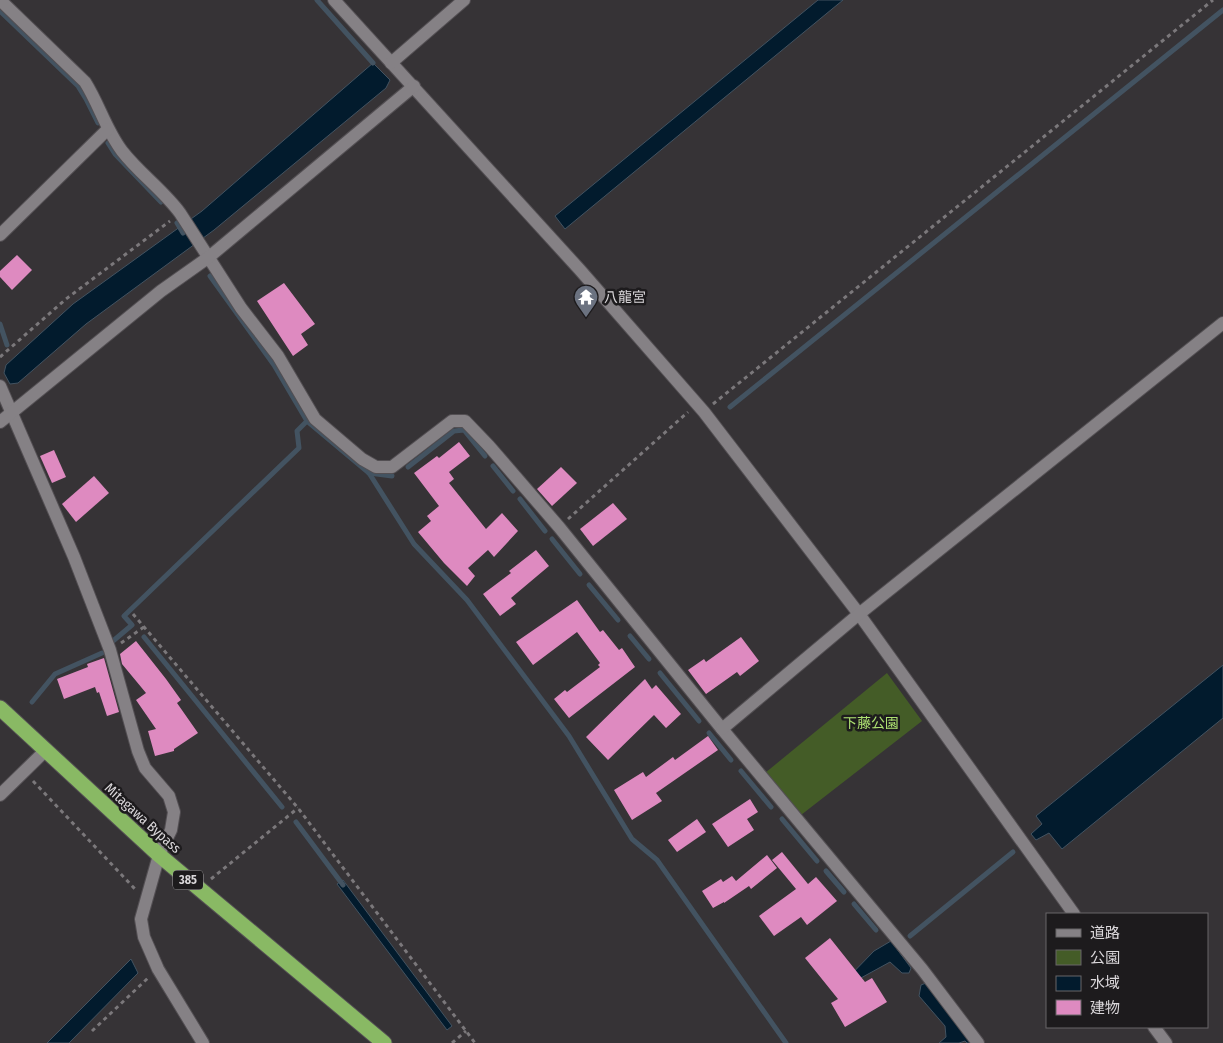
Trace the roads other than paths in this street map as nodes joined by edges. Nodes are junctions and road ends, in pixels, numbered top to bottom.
1 (0, 0) edge
2 (334, 0) edge
3 (464, 0) edge
4 (391, 62) junction
5 (414, 86) junction
6 (108, 129) junction
7 (0, 235) edge
8 (209, 257) junction
9 (1223, 323) edge
10 (0, 386) edge
11 (12, 412) junction
12 (0, 422) edge
13 (859, 614) junction
14 (0, 708) edge
15 (722, 729) junction
16 (45, 751) junction
17 (0, 795) edge
18 (159, 855) junction
19 (1073, 913) edge
20 (1155, 1028) edge
21 (202, 1043) edge
22 (384, 1043) edge
23 (978, 1043) edge
24 (1166, 1043) edge

1 - 6 street
2 - 4 street
3 - 4 street
4 - 5 street
5 - 8 street
5 - 13 street
6 - 7 street
6 - 8 street
8 - 11 street
8 - 15 street
9 - 13 street
10 - 11 street
11 - 12 street
11 - 18 street
13 - 15 street
13 - 19 street
14 - 16 highway, Mitagawa Bypass / 385
15 - 23 street
16 - 17 street
16 - 18 highway, Mitagawa Bypass / 385
18 - 21 street
18 - 22 highway, Mitagawa Bypass / 385
20 - 24 street

